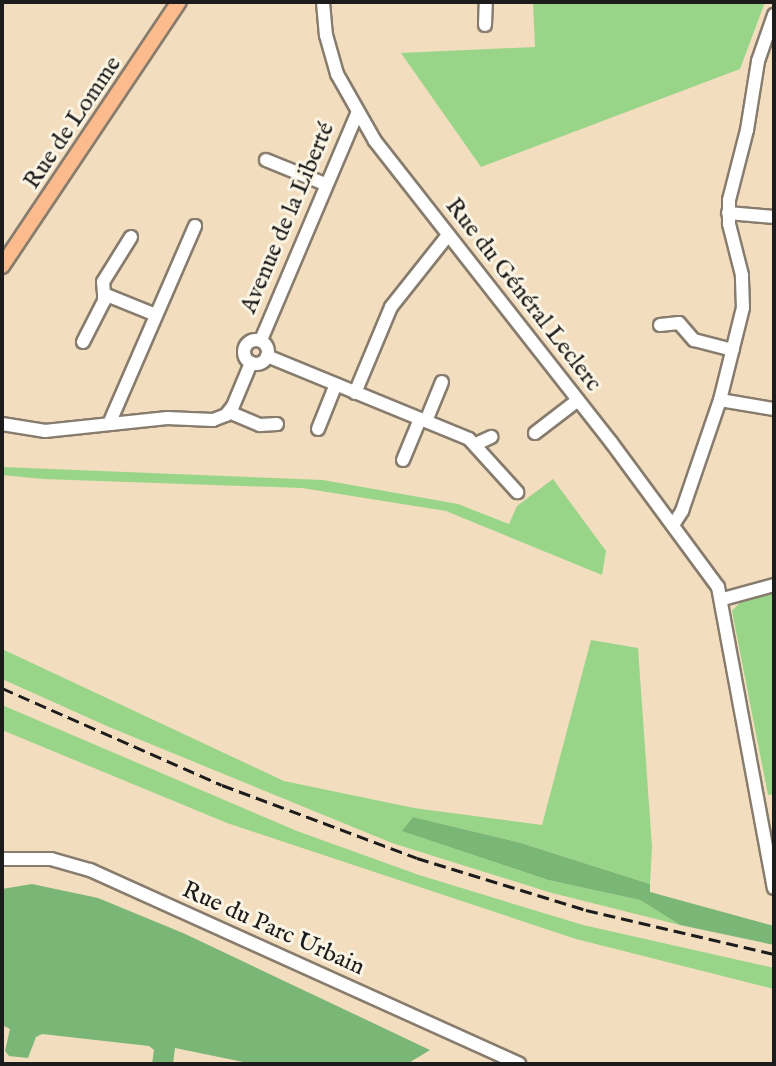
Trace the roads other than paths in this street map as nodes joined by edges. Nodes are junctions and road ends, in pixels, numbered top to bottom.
1 (179, 2) edge
2 (323, 2) edge
3 (486, 2) edge
4 (774, 15) edge
5 (485, 25) dead end
6 (357, 114) junction
7 (266, 160) dead end
8 (325, 184) junction
9 (728, 213) junction
10 (774, 217) edge
11 (195, 226) dead end
12 (448, 235) junction
13 (131, 237) dead end
14 (3, 263) edge
15 (104, 294) junction
16 (156, 315) junction
17 (660, 325) dead end
18 (261, 340) junction
19 (83, 342) dead end
20 (733, 350) junction
21 (267, 356) junction
22 (251, 363) junction
23 (442, 382) dead end
24 (336, 384) junction
25 (355, 393) junction
26 (578, 400) junction
27 (720, 400) junction
28 (774, 409) edge
29 (229, 412) junction
30 (423, 420) junction
31 (2, 424) edge
32 (109, 424) junction
33 (277, 424) dead end
34 (318, 429) dead end
35 (535, 433) dead end
36 (491, 437) dead end
37 (476, 444) junction
38 (403, 460) dead end
39 (517, 492) dead end
40 (673, 525) junction
41 (774, 585) edge
42 (723, 599) junction
43 (2, 859) edge
44 (774, 888) edge
45 (519, 1064) edge

1 - 14 main road, Rue de Lomme
2 - 6 street, Rue du Général Leclerc
3 - 5 street
4 - 9 street
6 - 8 street, Avenue de la Liberté
6 - 12 street, Rue du Général Leclerc
7 - 8 street
8 - 18 street, Avenue de la Liberté
9 - 10 street
9 - 20 street
11 - 16 street
12 - 25 street
12 - 26 street, Rue du Général Leclerc
13 - 15 street
15 - 16 street
15 - 19 street
16 - 32 street
17 - 20 street
18 - 21 street, Avenue de la Liberté
18 - 22 street, Avenue de la Liberté
20 - 27 street
21 - 22 street
21 - 24 street
22 - 29 street, Avenue de la Liberté
23 - 30 street
24 - 25 street
24 - 34 street
25 - 30 street
26 - 35 street
26 - 40 street, Rue du Général Leclerc
27 - 28 street
27 - 40 street
29 - 32 street
29 - 33 street
30 - 37 street
30 - 38 street
31 - 32 street
36 - 37 street
37 - 39 street
40 - 42 street, Rue du Général Leclerc
41 - 42 street
42 - 44 street
43 - 45 street, Rue du Parc Urbain

